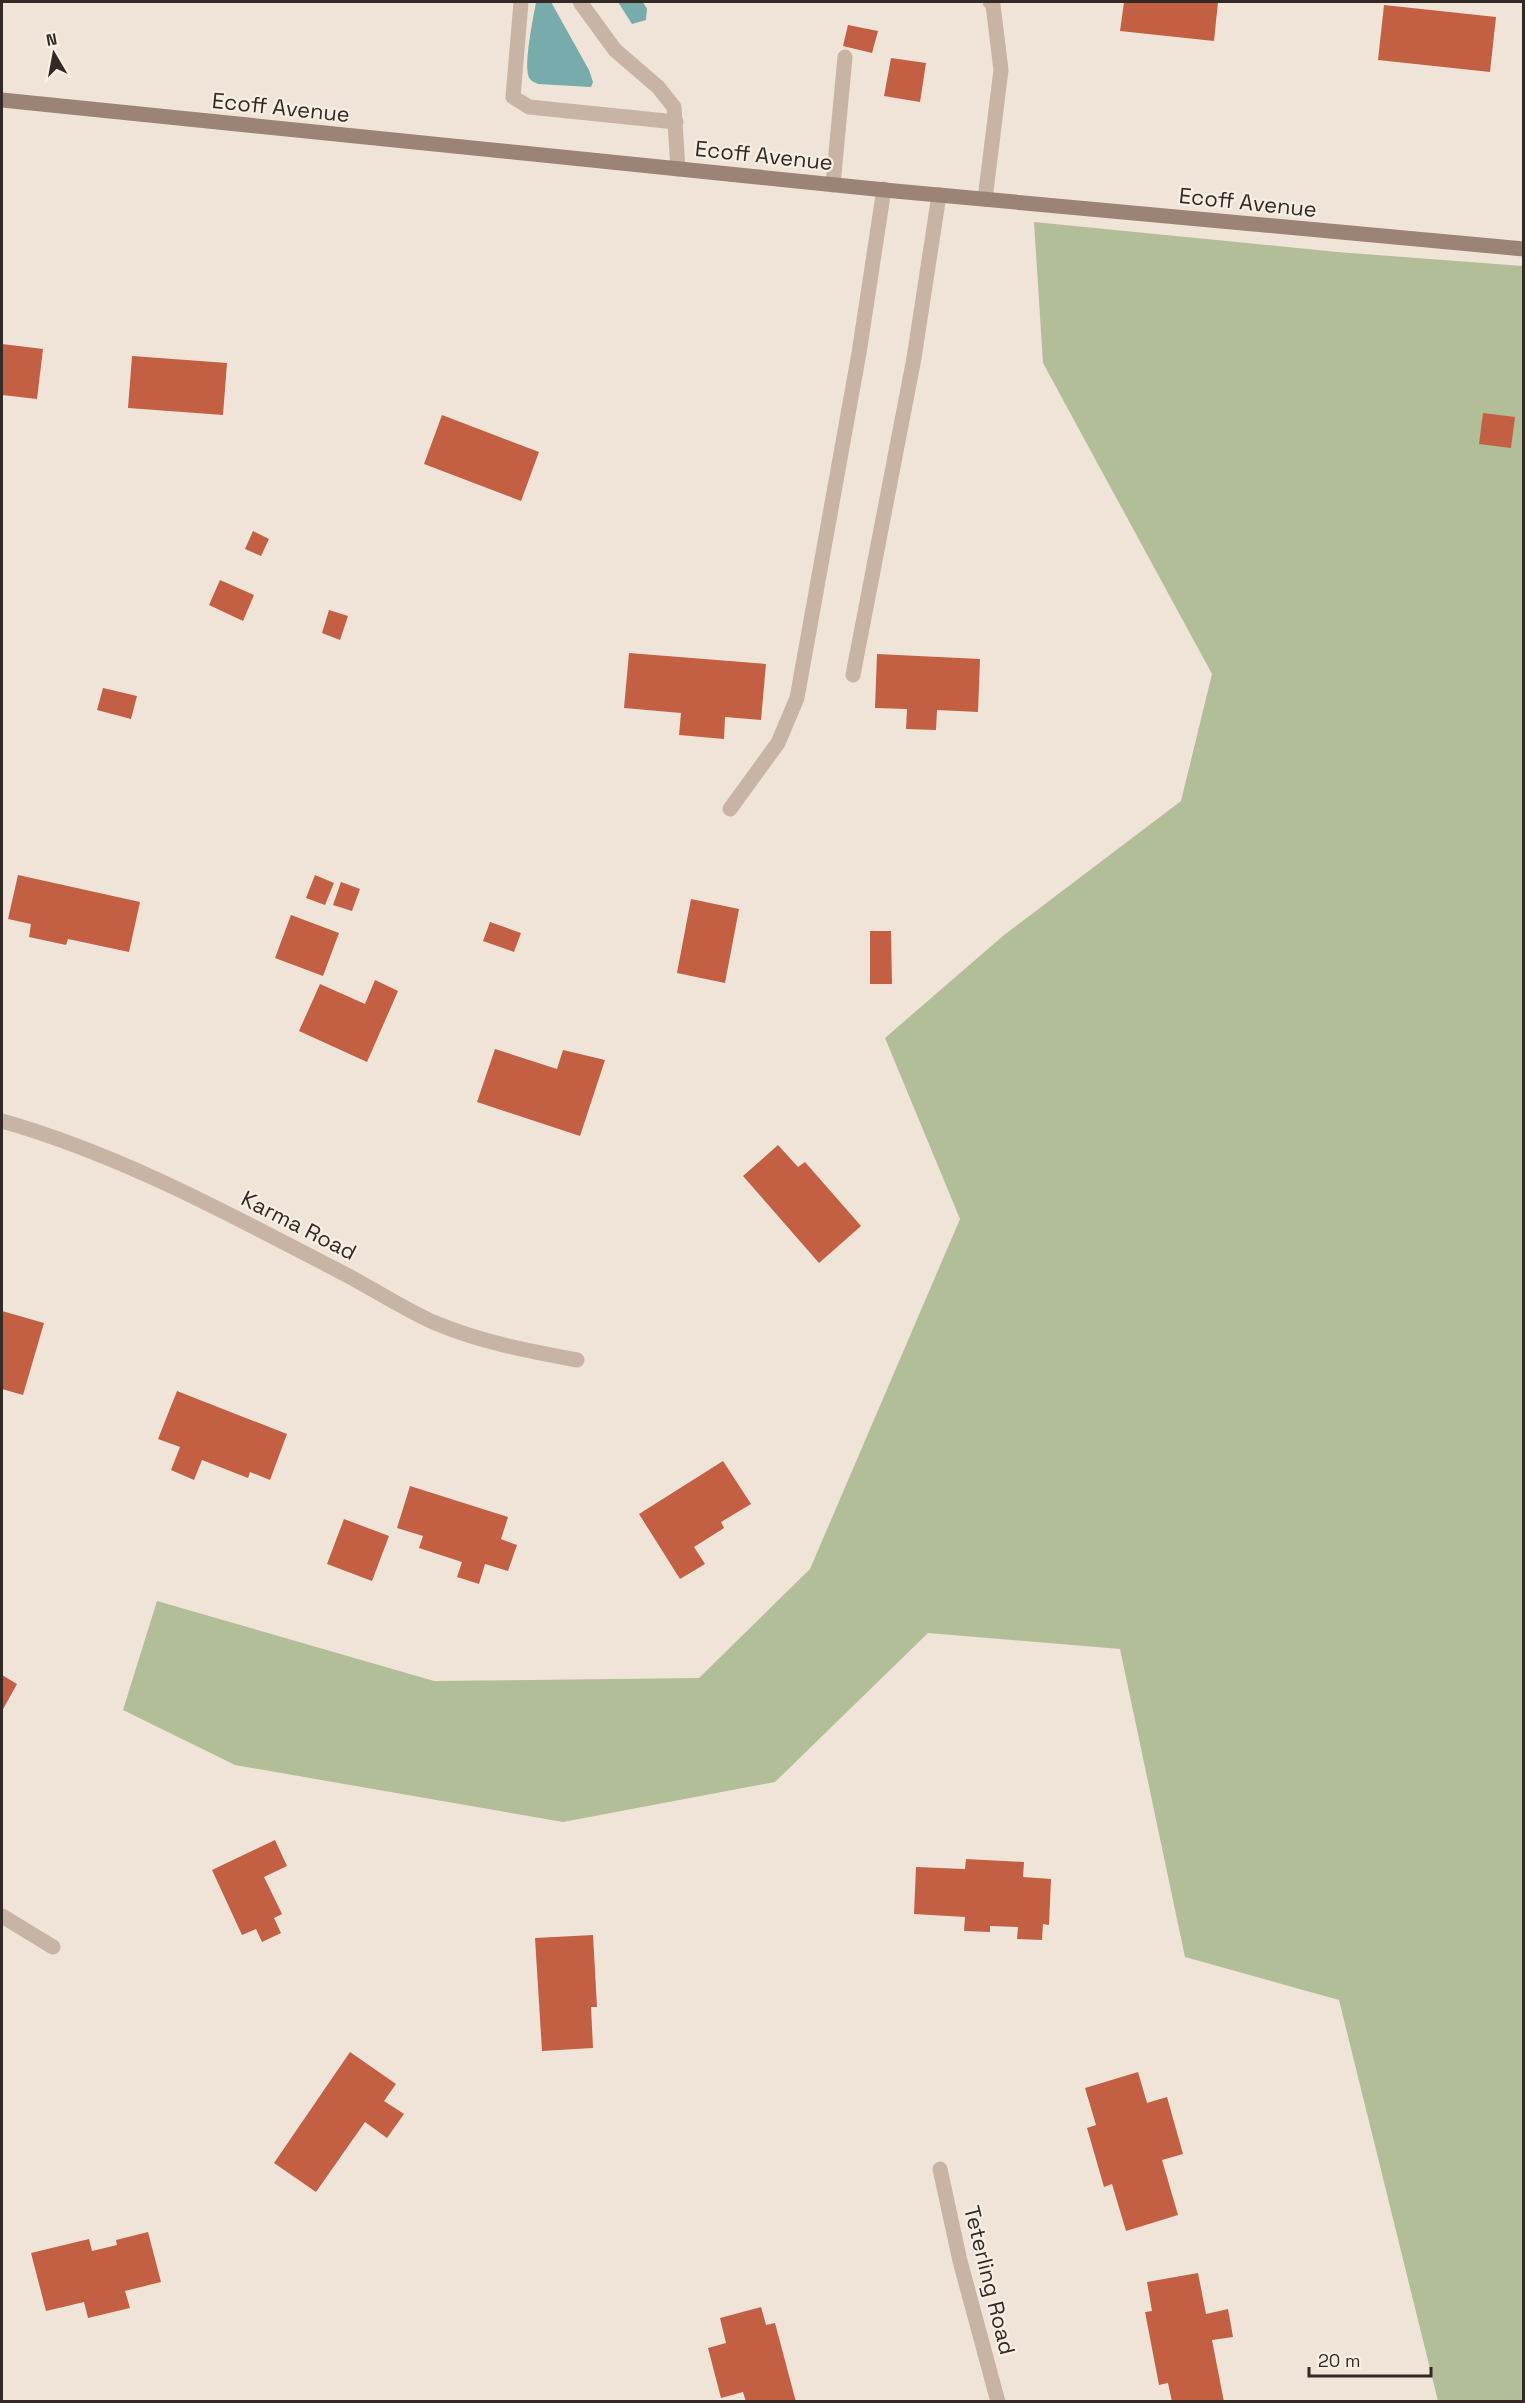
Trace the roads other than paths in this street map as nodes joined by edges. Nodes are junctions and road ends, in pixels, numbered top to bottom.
1 (521, 2) edge
2 (580, 2) edge
3 (990, 2) edge
4 (845, 57) dead end
5 (2, 100) edge
6 (676, 122) junction
7 (678, 169) junction
8 (833, 185) junction
9 (884, 189) junction
10 (939, 195) junction
11 (985, 199) junction
12 (1524, 249) edge
13 (853, 675) dead end
14 (730, 809) dead end
15 (2, 1121) edge
16 (577, 1360) dead end
17 (2, 1916) edge
18 (53, 1947) dead end
19 (940, 2169) dead end
20 (998, 2402) edge

1 - 6 street
2 - 6 street
3 - 11 street
4 - 8 street
5 - 7 street, Ecoff Avenue
6 - 7 street
7 - 8 street, Ecoff Avenue
8 - 9 street, Ecoff Avenue
9 - 10 street, Ecoff Avenue
9 - 14 street
10 - 11 street, Ecoff Avenue
10 - 13 street
11 - 12 street, Ecoff Avenue
15 - 16 street, Karma Road
17 - 18 street
19 - 20 street, Teterling Road

